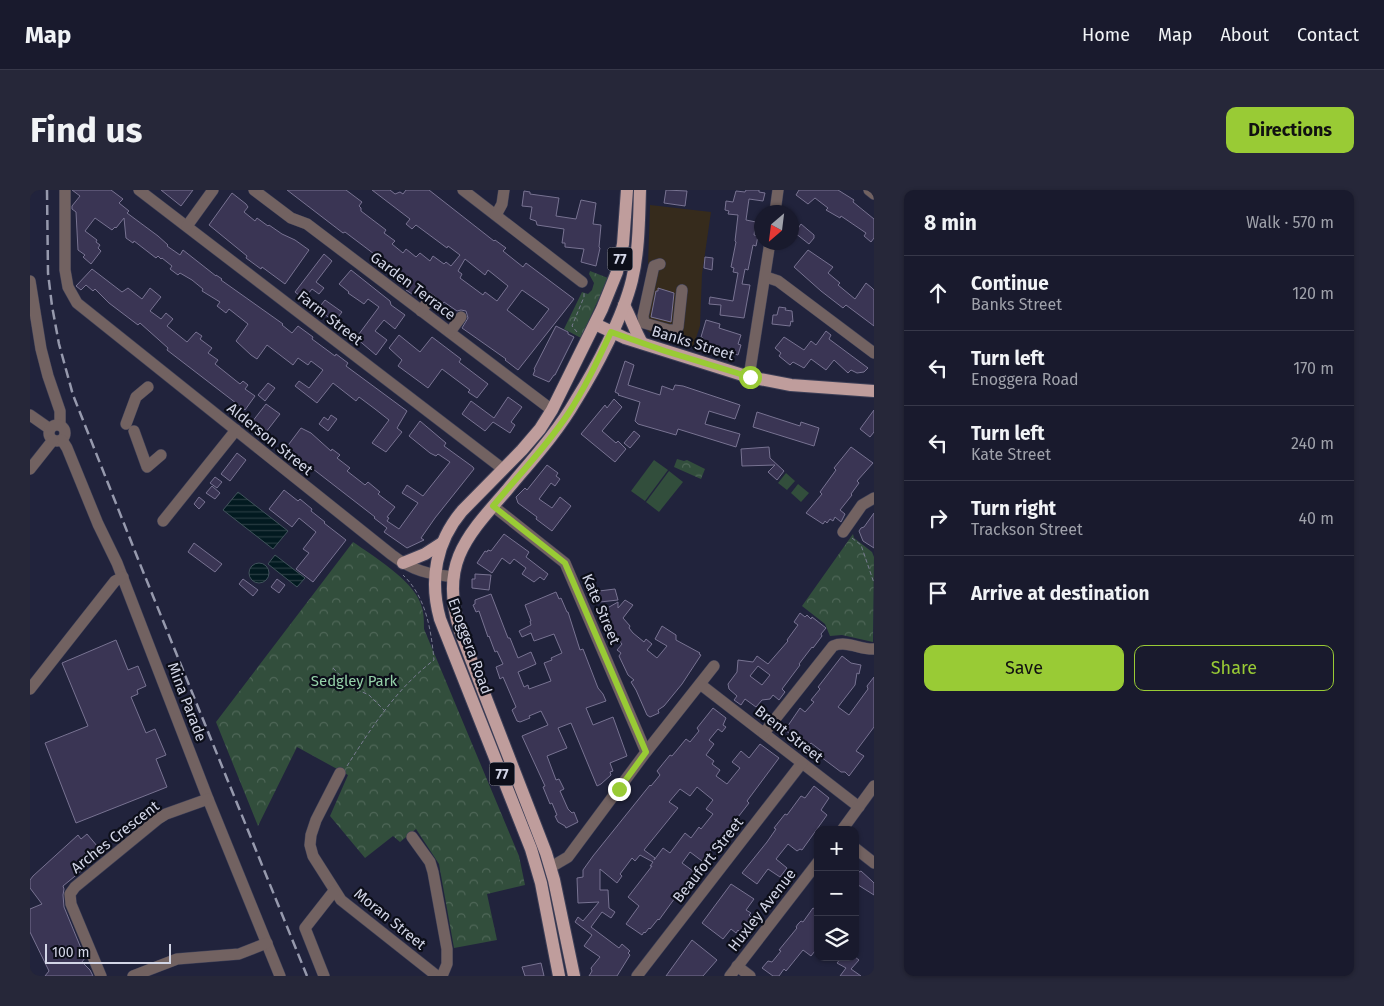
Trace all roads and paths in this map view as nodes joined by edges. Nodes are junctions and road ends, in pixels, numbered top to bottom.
1 (65, 190) edge
2 (139, 190) edge
3 (214, 190) edge
4 (254, 190) edge
5 (463, 190) edge
6 (504, 190) edge
7 (627, 190) edge
8 (640, 190) edge
9 (778, 190) edge
10 (869, 190) edge
11 (874, 194) edge
12 (776, 205) edge
13 (496, 215) junction
14 (187, 226) junction
15 (769, 250) edge
16 (657, 265) dead end
17 (766, 277) junction
18 (30, 281) edge
19 (582, 282) joint
20 (682, 290) dead end
21 (429, 300) dead end
22 (624, 305) junction
23 (421, 311) junction
24 (461, 317) dead end
25 (595, 324) junction
26 (450, 332) junction
27 (611, 332) junction
28 (580, 334) dead end
29 (642, 344) junction
30 (874, 352) edge
31 (750, 377) junction
32 (148, 386) dead end
33 (874, 391) edge
34 (552, 410) junction
35 (30, 415) edge
36 (236, 430) junction
37 (56, 434) junction
38 (161, 454) dead end
39 (30, 469) edge
40 (503, 469) junction
41 (874, 498) edge
42 (493, 506) junction
43 (163, 521) dead end
44 (843, 532) joint
45 (442, 543) junction
46 (400, 567) junction
47 (435, 575) junction
48 (454, 577) junction
49 (123, 578) junction
50 (874, 583) edge
51 (874, 649) edge
52 (714, 666) dead end
53 (333, 668) dead end
54 (700, 684) junction
55 (30, 689) edge
56 (384, 710) junction
57 (764, 734) junction
58 (646, 752) junction
59 (802, 763) junction
60 (340, 773) joint
61 (874, 786) edge
62 (208, 799) junction
63 (859, 807) junction
64 (845, 826) edge
65 (412, 837) dead end
66 (859, 851) edge
67 (874, 862) edge
68 (551, 867) junction
69 (814, 867) edge
70 (334, 891) junction
71 (267, 943) junction
72 (737, 966) junction
73 (101, 976) edge
74 (133, 976) edge
75 (280, 976) edge
76 (324, 976) edge
77 (437, 976) edge
78 (442, 976) edge
79 (559, 976) edge
80 (574, 976) edge
81 (637, 976) edge
82 (730, 976) edge
83 (750, 976) edge

1 - 36 street, Alderson Street
2 - 14 street, Farm Street
3 - 14 street
4 - 23 street, Garden Terrace
5 - 13 street
6 - 13 street
7 - 25 main road, Enoggera Road / 77
8 - 22 main road, Enoggera Road / 77
9 - 12 street
10 - 11 street
13 - 19 street
14 - 40 street, Farm Street
15 - 17 street
16 - 20 street
17 - 30 street
17 - 31 street
18 - 37 street, Mina Parade
19 - 28 path
21 - 23 street
22 - 27 main road, Enoggera Road / 77
22 - 29 main road
23 - 26 street, Garden Terrace
24 - 26 street
25 - 27 main road, Banks Street
25 - 34 main road, Enoggera Road / 77
26 - 34 street, Garden Terrace
27 - 29 main road, Banks Street
27 - 42 main road, Enoggera Road / 77
29 - 31 main road, Banks Street
31 - 33 main road, Banks Street
32 - 38 street
34 - 40 main road, Enoggera Road / 77
35 - 37 street
36 - 43 street
36 - 46 street, Alderson Street
37 - 39 street
37 - 49 street, Mina Parade
40 - 45 main road, Enoggera Road / 77
41 - 44 street
42 - 48 main road, Enoggera Road / 77
42 - 58 street, Kate Street
44 - 50 path
45 - 46 main road
45 - 47 main road, Enoggera Road / 77
46 - 47 street, Alderson Street
46 - 56 path
47 - 48 street, Alderson Street
47 - 79 main road, Enoggera Road / 77
48 - 68 main road, Enoggera Road / 77
49 - 55 street
49 - 62 street, Mina Parade
51 - 57 street
52 - 54 street
53 - 56 path
54 - 57 street, Brent Street
54 - 58 street
56 - 60 path
57 - 59 street, Brent Street
58 - 68 street
59 - 63 street, Brent Street
59 - 81 street, Beaufort Street
60 - 70 street, Moran Street
61 - 63 street
62 - 71 street, Mina Parade
62 - 73 street, Arches Crescent
63 - 64 street
65 - 78 street
66 - 67 street
68 - 80 main road, Enoggera Road / 77
69 - 72 street, Huxley Avenue
70 - 76 street
70 - 77 street, Moran Street
71 - 74 street
71 - 75 street, Mina Parade
72 - 82 street, Huxley Avenue
72 - 83 street

